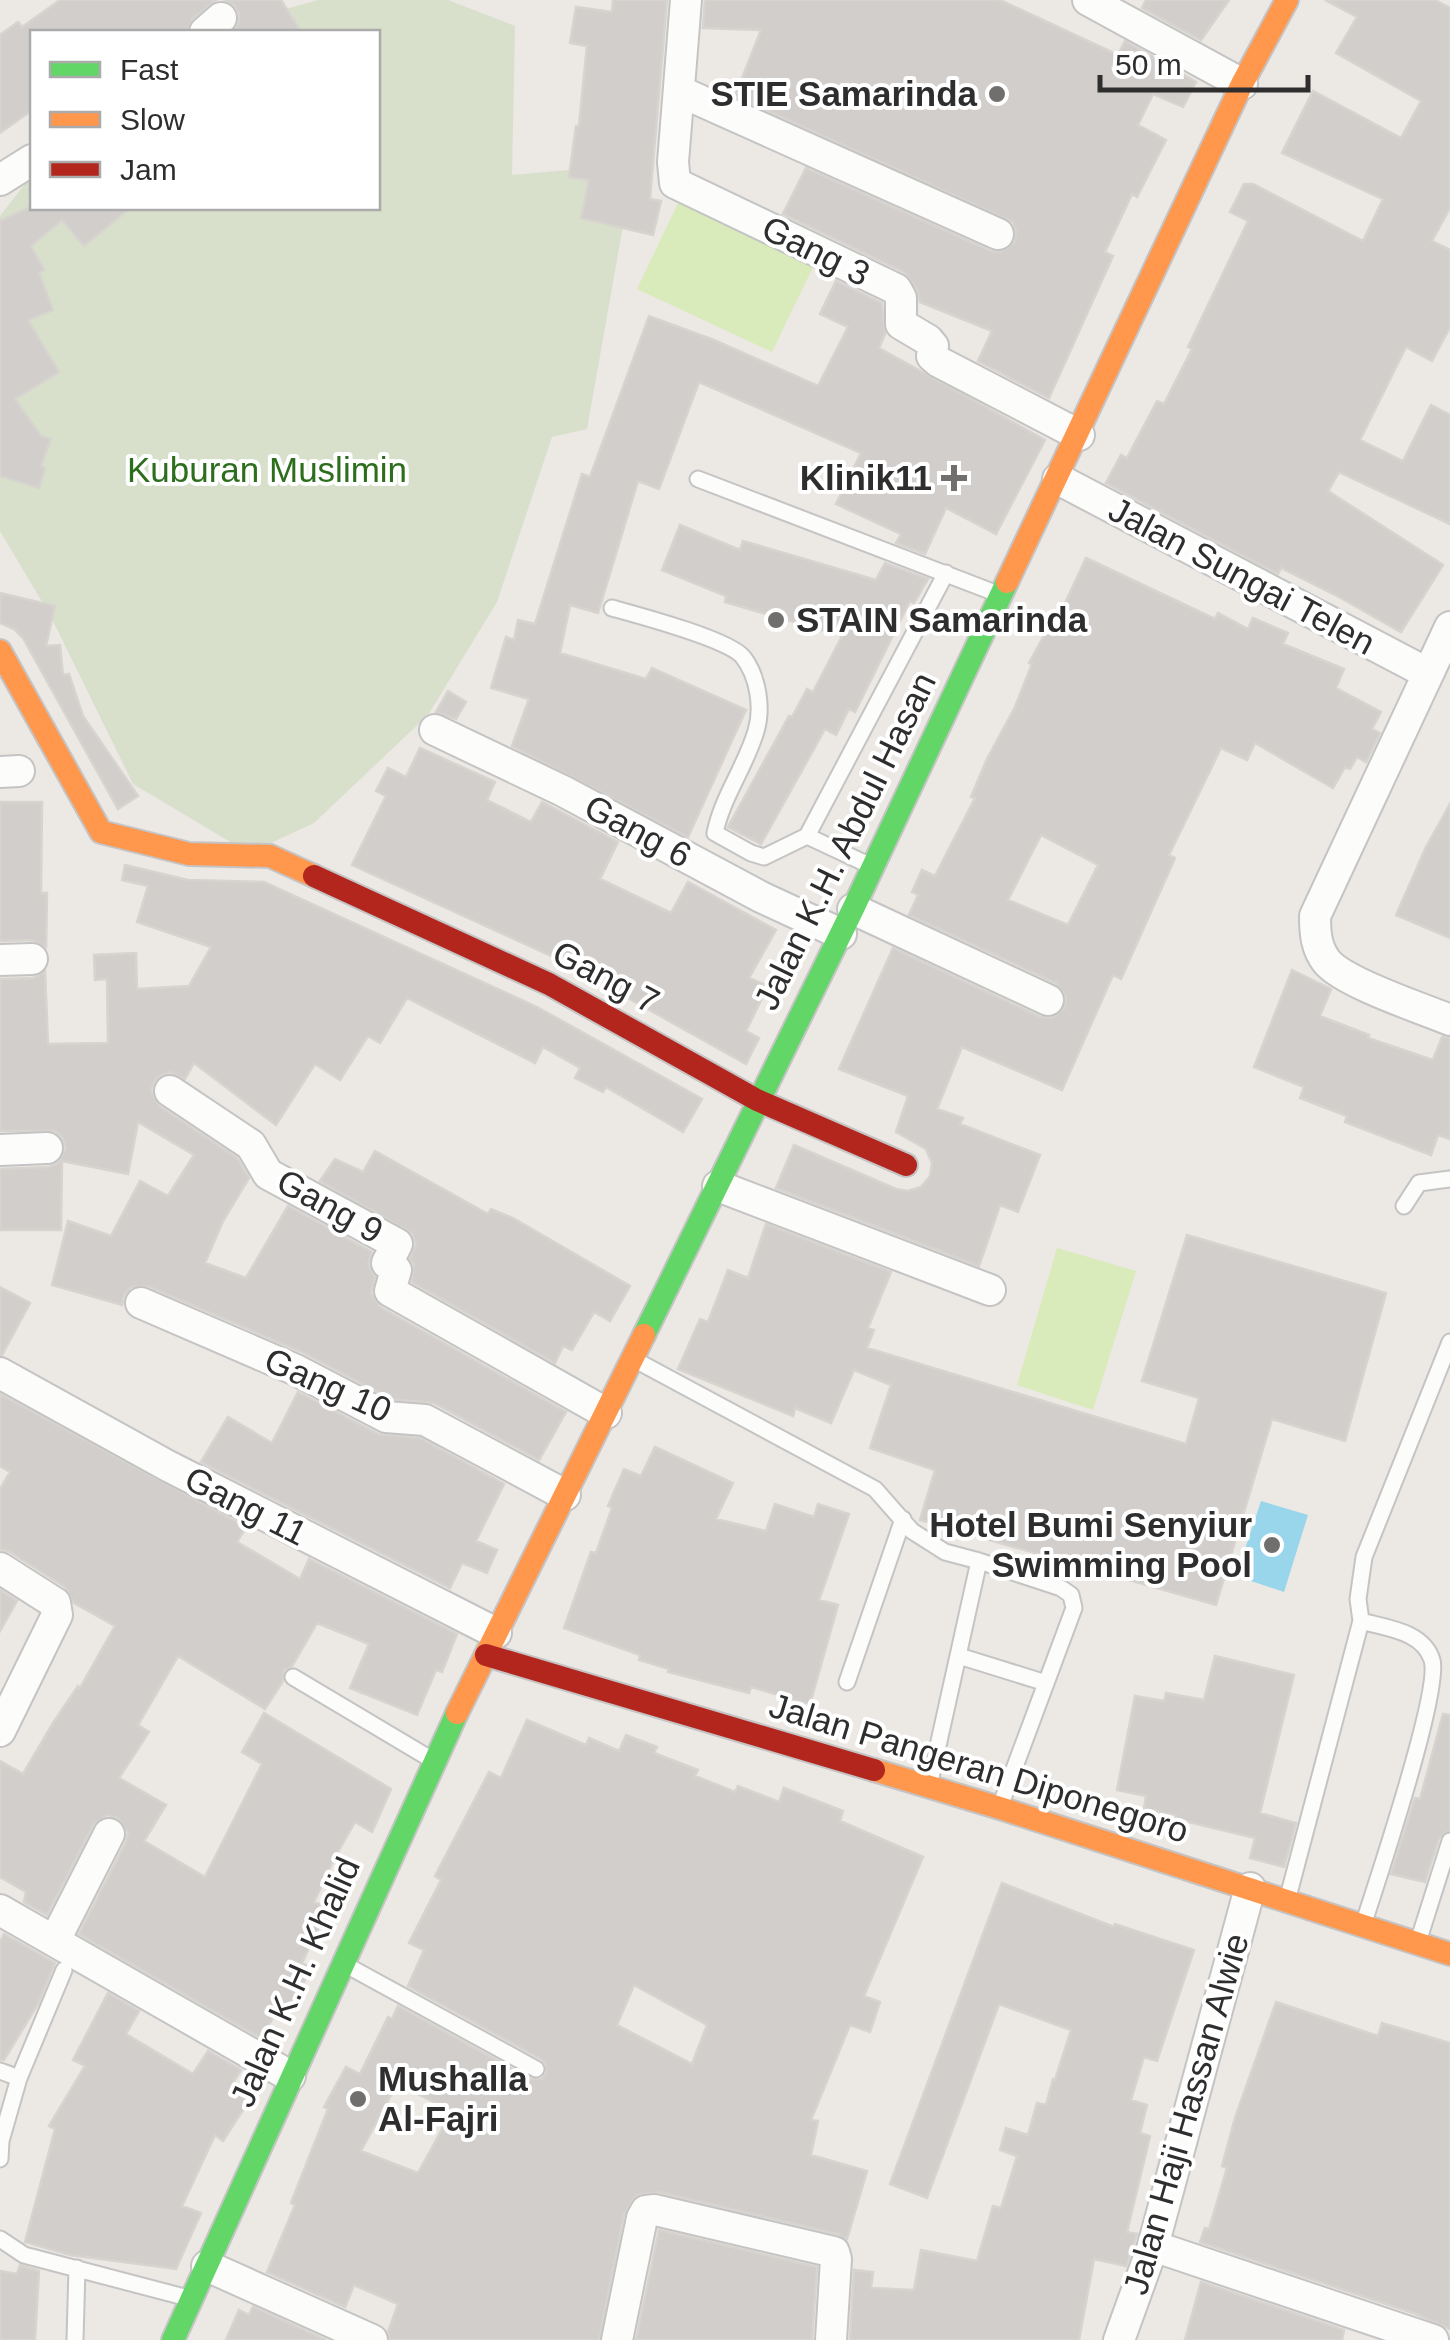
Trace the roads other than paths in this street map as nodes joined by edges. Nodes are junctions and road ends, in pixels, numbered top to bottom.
1 (686, 0) edge
2 (1088, 0) edge
3 (1287, 0) edge
4 (1242, 84) junction
5 (678, 91) junction
6 (30, 161) edge
7 (0, 180) edge
8 (998, 234) dead end
9 (1079, 435) junction
10 (1058, 478) junction
11 (698, 480) dead end
12 (946, 572) junction
13 (1001, 596) junction
14 (612, 608) dead end
15 (1450, 627) edge
16 (0, 651) edge
17 (1427, 673) junction
18 (435, 730) dead end
19 (807, 836) junction
20 (874, 867) junction
21 (847, 922) junction
22 (0, 960) edge
23 (32, 960) dead end
24 (1048, 1000) dead end
25 (1450, 1020) edge
26 (170, 1090) dead end
27 (757, 1100) junction
28 (47, 1148) dead end
29 (0, 1150) edge
30 (906, 1165) dead end
31 (1450, 1179) edge
32 (718, 1186) junction
33 (1404, 1206) dead end
34 (990, 1290) dead end
35 (142, 1303) dead end
36 (1450, 1342) edge
37 (633, 1358) junction
38 (0, 1373) edge
39 (606, 1413) junction
40 (565, 1495) junction
41 (904, 1519) junction
42 (979, 1561) junction
43 (0, 1568) edge
44 (1361, 1622) junction
45 (491, 1644) junction
46 (959, 1656) junction
47 (293, 1678) dead end
48 (847, 1682) dead end
49 (1046, 1683) junction
50 (0, 1731) edge
51 (433, 1760) junction
52 (929, 1788) junction
53 (1000, 1808) junction
54 (109, 1834) dead end
55 (1450, 1840) edge
56 (1250, 1888) junction
57 (1287, 1901) junction
58 (0, 1910) edge
59 (1362, 1926) junction
60 (56, 1940) junction
61 (1418, 1944) junction
62 (1450, 1954) edge
63 (343, 1963) junction
64 (64, 1970) dead end
65 (536, 2069) dead end
66 (0, 2071) edge
67 (290, 2076) junction
68 (20, 2078) junction
69 (1, 2141) edge
70 (0, 2159) edge
71 (0, 2239) edge
72 (1153, 2246) junction
73 (207, 2266) junction
74 (77, 2268) junction
75 (192, 2299) junction
76 (75, 2340) edge
77 (174, 2340) edge
78 (372, 2340) edge
79 (617, 2340) edge
80 (831, 2340) edge
81 (1119, 2340) edge
82 (1433, 2340) edge

1 - 5 street, Gang 3
2 - 4 street
3 - 4 street, Jalan K.H. Abdul Hasan
4 - 9 street, Jalan K.H. Abdul Hasan
5 - 8 street
5 - 9 street, Gang 3
6 - 7 street
9 - 10 street, Jalan K.H. Abdul Hasan
10 - 13 street, Jalan K.H. Abdul Hasan
10 - 17 street, Jalan Sungai Telen
11 - 12 lane
12 - 13 lane
12 - 19 lane
13 - 20 street, Jalan K.H. Abdul Hasan
14 - 19 lane
15 - 17 street
16 - 27 street, Gang 7
17 - 25 street
18 - 21 street, Gang 6
19 - 20 lane
20 - 21 street, Jalan K.H. Abdul Hasan
21 - 24 street, Gang 6
21 - 27 street, Jalan K.H. Abdul Hasan
22 - 23 street
26 - 39 street, Gang 9
27 - 30 street, Gang 7
27 - 32 street, Jalan K.H. Abdul Hasan
28 - 29 street
31 - 33 lane
32 - 34 street
32 - 37 street, Jalan K.H. Abdul Hasan
35 - 40 street, Gang 10
36 - 44 lane
37 - 39 street, Jalan K.H. Abdul Hasan
37 - 41 lane
38 - 45 street, Gang 11
39 - 40 street, Jalan K.H. Abdul Hasan
40 - 45 street, Jalan K.H. Abdul Hasan
41 - 42 lane
41 - 48 lane
42 - 46 lane
42 - 49 lane
43 - 50 street
44 - 57 lane
44 - 59 lane
45 - 51 street, Jalan K.H. Khalid
45 - 52 street, Jalan Pangeran Diponegoro
46 - 49 lane
46 - 52 lane
47 - 51 lane
49 - 53 lane
51 - 63 street, Jalan K.H. Khalid
52 - 53 street, Jalan Pangeran Diponegoro
53 - 56 street, Jalan Pangeran Diponegoro
54 - 60 street
55 - 61 lane
56 - 57 street, Jalan Pangeran Diponegoro
56 - 72 street, Jalan Haji Hassan Alwie
57 - 59 street, Jalan Pangeran Diponegoro
58 - 60 street
59 - 61 street, Jalan Pangeran Diponegoro
60 - 67 street
61 - 62 street, Jalan Pangeran Diponegoro
63 - 65 lane
63 - 67 street, Jalan K.H. Khalid
64 - 68 lane
66 - 68 lane
67 - 73 street, Jalan K.H. Khalid
68 - 69 lane
69 - 70 lane
71 - 74 lane
72 - 81 street, Jalan Haji Hassan Alwie
72 - 82 street
73 - 75 street, Jalan K.H. Khalid
73 - 78 street
74 - 75 lane
74 - 76 lane
75 - 77 street, Jalan K.H. Khalid
79 - 80 street

